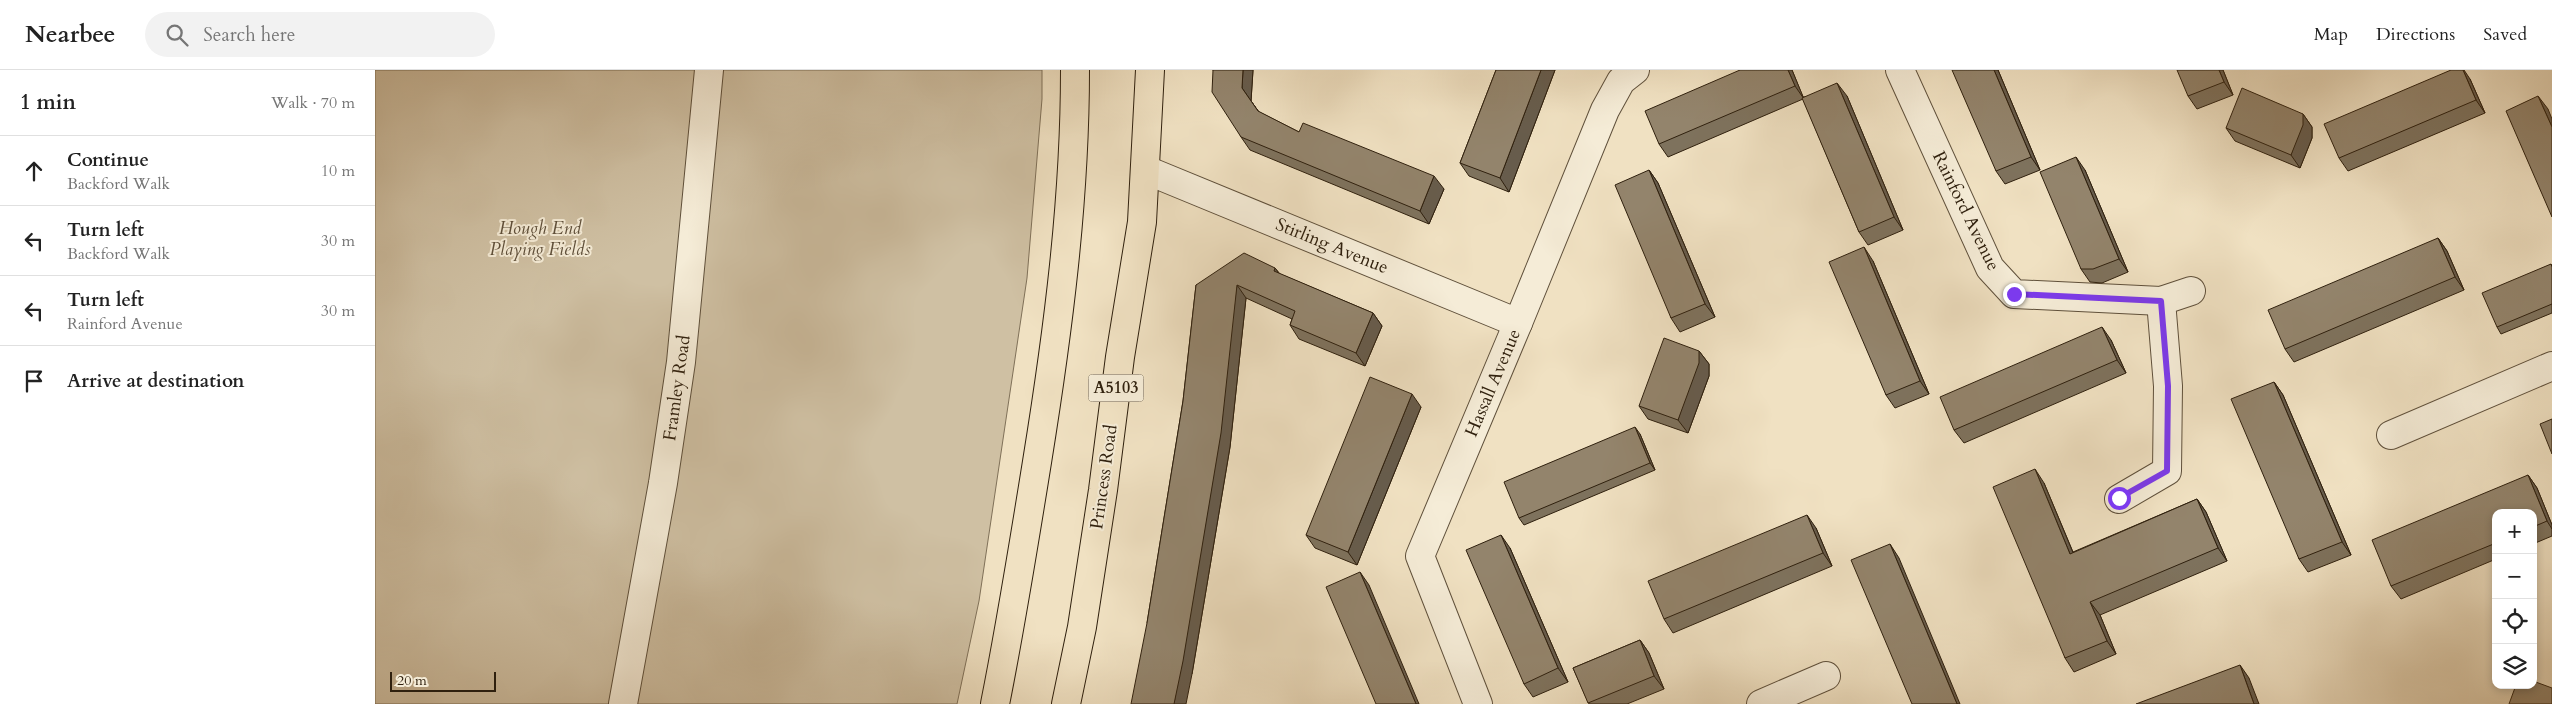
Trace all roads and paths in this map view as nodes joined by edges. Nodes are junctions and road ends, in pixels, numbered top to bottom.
1 (709, 70) edge
2 (1075, 70) edge
3 (1149, 70) edge
4 (1635, 70) edge
5 (1899, 70) edge
6 (1146, 170) junction
7 (2191, 291) dead end
8 (2161, 301) junction
9 (1518, 323) junction
10 (2552, 366) edge
11 (2391, 435) dead end
12 (2119, 498) dead end
13 (1826, 676) dead end
14 (623, 704) edge
15 (995, 704) edge
16 (1065, 704) edge
17 (1478, 704) edge
18 (1761, 704) edge

1 - 14 street, Framley Road
2 - 15 highway
3 - 6 highway, Princess Road / A5103
4 - 9 street, Hassall Avenue
5 - 8 street, Rainford Avenue
6 - 9 street, Stirling Avenue
6 - 16 highway, Princess Road / A5103
7 - 8 street, Rainford Avenue
8 - 12 street
9 - 17 street, Hassall Avenue
10 - 11 street
13 - 18 street

